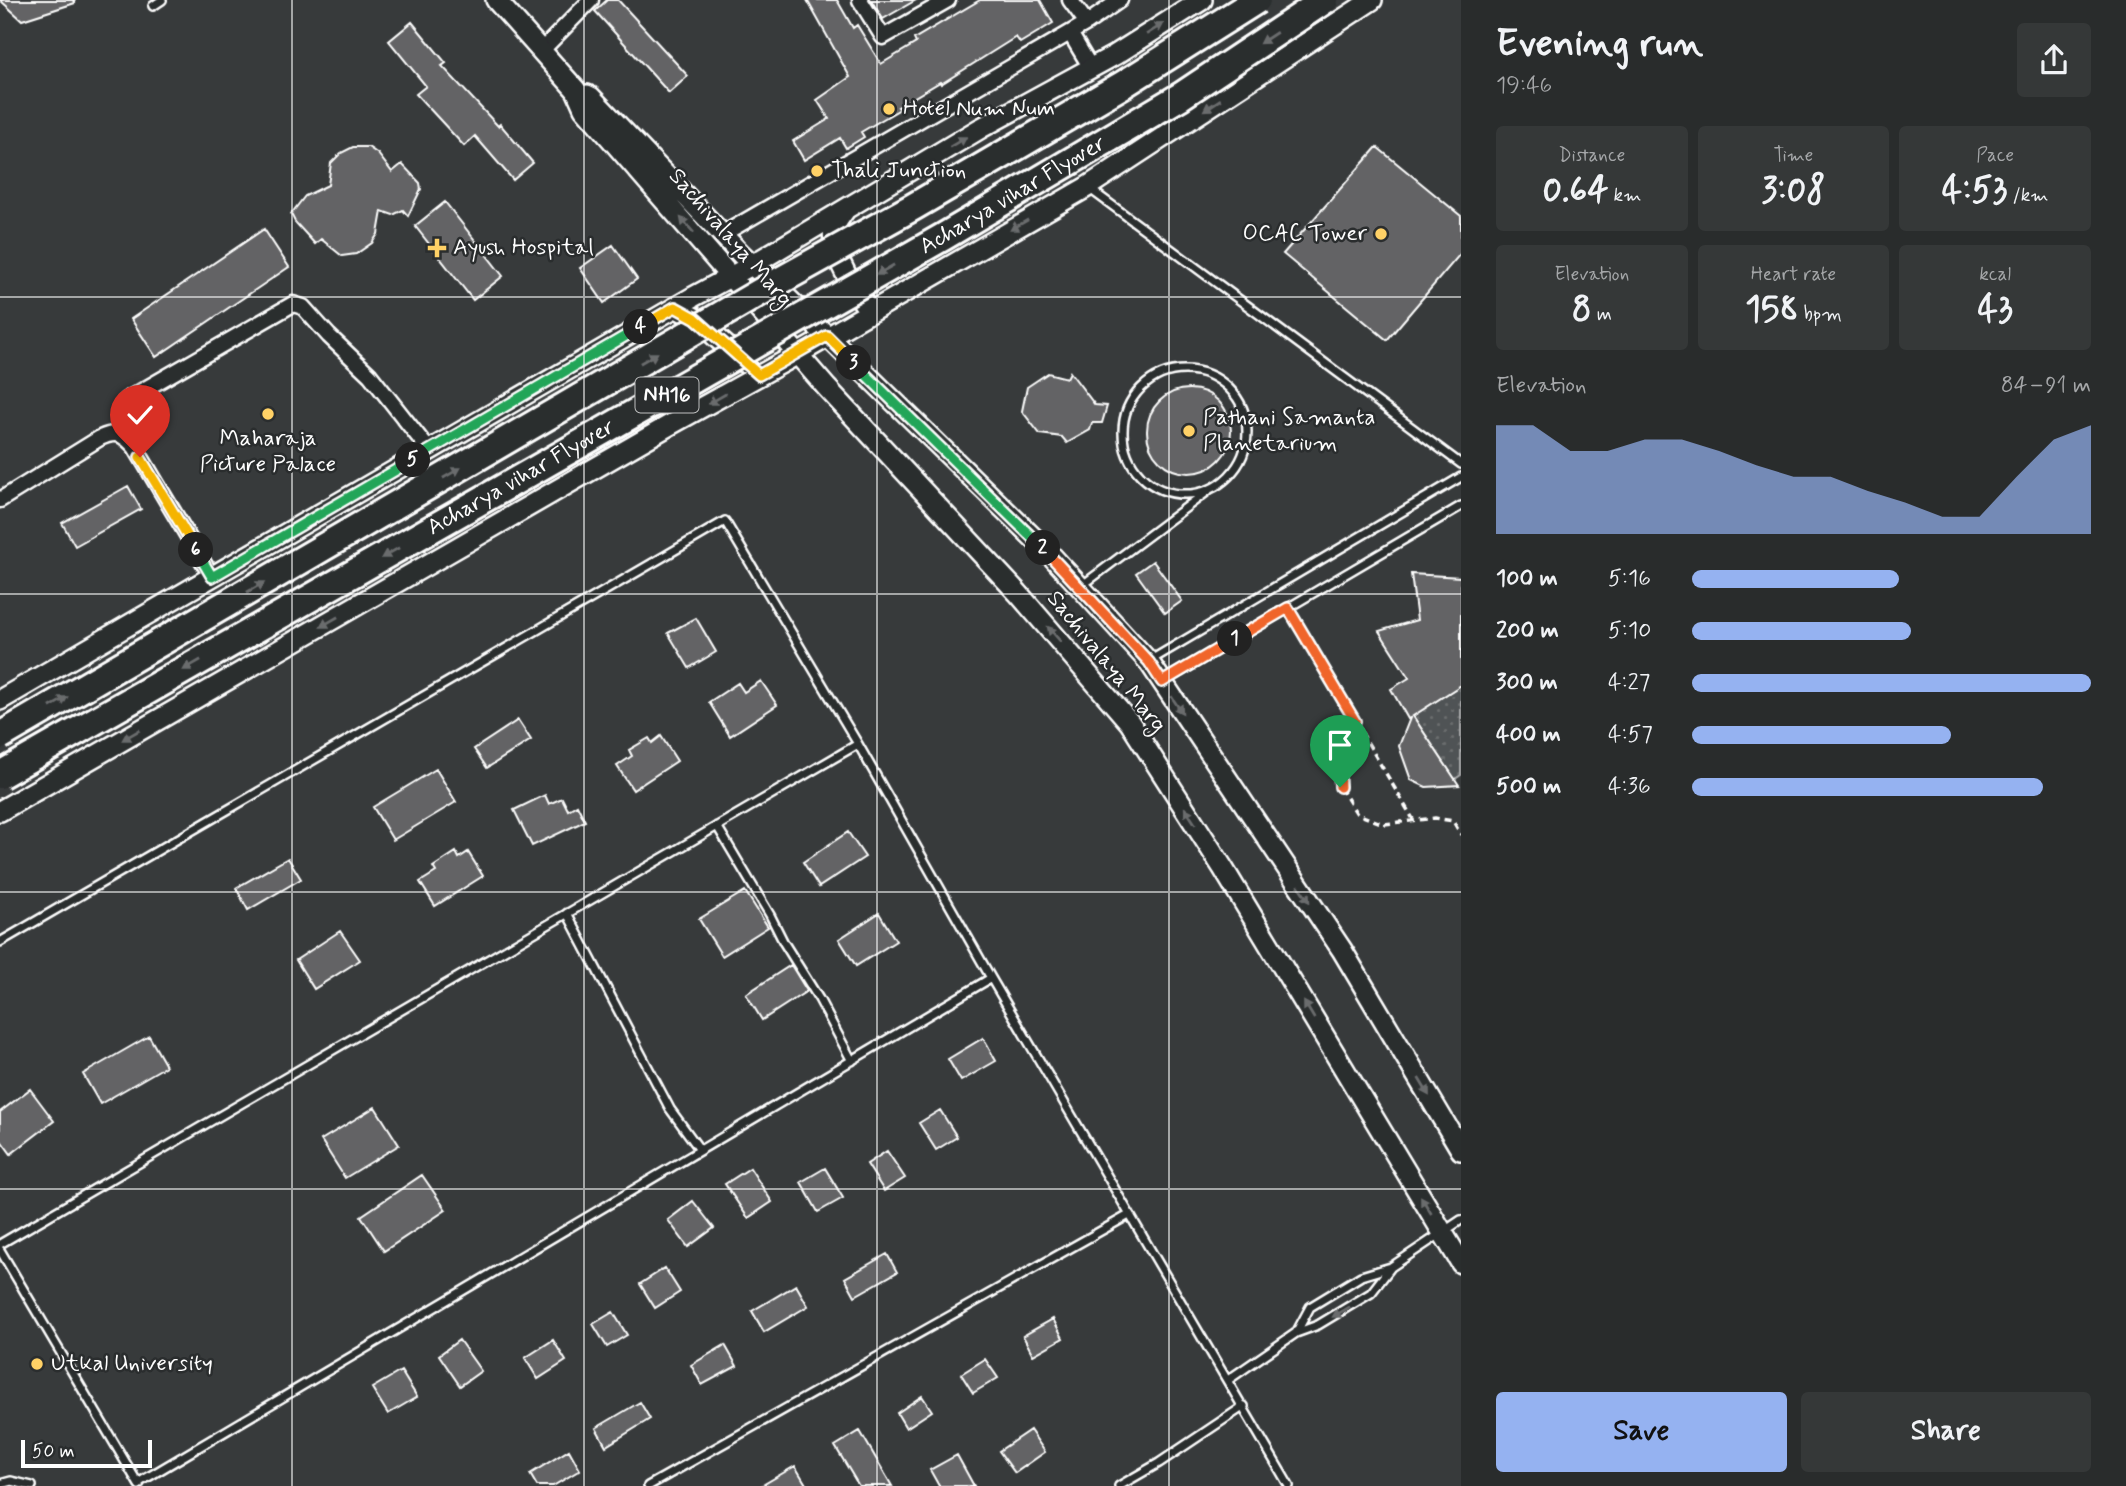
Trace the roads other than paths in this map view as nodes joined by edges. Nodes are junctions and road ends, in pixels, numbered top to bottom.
1 (162, 0) edge
2 (496, 0) edge
3 (591, 0) edge
4 (860, 0) edge
5 (948, 0) edge
6 (1070, 0) edge
7 (1120, 0) edge
8 (1202, 0) edge
9 (1257, 0) edge
10 (1325, 0) edge
11 (1372, 0) edge
12 (153, 6) dead end
13 (1087, 23) junction
14 (1070, 33) junction
15 (542, 50) junction
16 (1091, 68) junction
17 (576, 90) junction
18 (1087, 187) junction
19 (845, 210) junction
20 (723, 234) junction
21 (752, 265) junction
22 (730, 277) junction
23 (675, 307) junction
24 (870, 312) junction
25 (827, 336) junction
26 (798, 354) junction
27 (759, 375) junction
28 (126, 400) dead end
29 (429, 450) junction
30 (1461, 464) edge
31 (1461, 477) edge
32 (1211, 489) junction
33 (0, 500) edge
34 (1461, 506) edge
35 (212, 577) junction
36 (1080, 587) junction
37 (1149, 662) junction
38 (1162, 682) junction
39 (0, 700) edge
40 (0, 736) edge
41 (858, 744) junction
42 (0, 775) edge
43 (0, 811) edge
44 (717, 826) junction
45 (567, 913) junction
46 (0, 942) edge
47 (991, 978) junction
48 (852, 1060) junction
49 (700, 1150) junction
50 (1461, 1150) edge
51 (1129, 1215) junction
52 (1461, 1220) edge
53 (1443, 1233) junction
54 (0, 1244) edge
55 (0, 1250) edge
56 (1461, 1264) edge
57 (1391, 1267) junction
58 (1296, 1333) junction
59 (1228, 1380) junction
60 (1244, 1406) junction
61 (0, 1484) edge
62 (138, 1485) edge
63 (32, 1486) edge
64 (648, 1486) edge
65 (1119, 1486) edge
66 (1289, 1486) edge

1 - 12 lane
2 - 15 street, Sachivalaya Marg
3 - 15 street
4 - 5 street
6 - 13 street
7 - 13 street
16 -> 8 street
40 -> 9 highway, Acharya vihar Flyover / NH16, bridge
10 -> 42 highway, Acharya vihar Flyover / NH16, bridge
11 -> 18 street
13 - 14 street
14 - 16 street
14 - 20 street
15 - 17 street, Sachivalaya Marg
19 -> 16 street
17 - 20 street, Sachivalaya Marg
22 -> 17 street, Sachivalaya Marg
18 -> 24 street
18 - 30 lane
19 - 21 street
19 - 24 street
20 - 21 street, Sachivalaya Marg
21 - 22 street
21 - 25 street, Sachivalaya Marg
22 - 23 street
22 - 26 street, Sachivalaya Marg
23 - 27 street
23 - 29 street
24 - 25 street
25 - 26 street
25 - 36 street, Sachivalaya Marg
26 - 27 street
53 -> 26 street, Sachivalaya Marg
27 -> 43 street
28 - 29 street
29 - 35 street
31 - 37 lane
32 - 32 lane
32 - 36 lane
33 - 35 street
34 - 38 lane
35 - 39 street
36 - 37 street, Sachivalaya Marg
37 - 38 street, Sachivalaya Marg
38 -> 50 street, Sachivalaya Marg
41 - 44 lane
41 - 46 lane
41 - 47 lane
44 - 45 lane
44 - 48 lane
45 - 49 lane
45 - 54 lane
47 - 48 lane
47 - 51 lane
48 - 49 lane
49 - 62 lane
51 - 59 lane
51 - 64 lane
52 - 53 lane
53 - 56 street, Sachivalaya Marg
53 - 57 lane
55 - 62 lane
57 -> 58 lane
57 - 58 lane
58 - 59 lane
59 - 60 lane
60 - 65 lane
60 - 66 lane
61 - 63 lane

